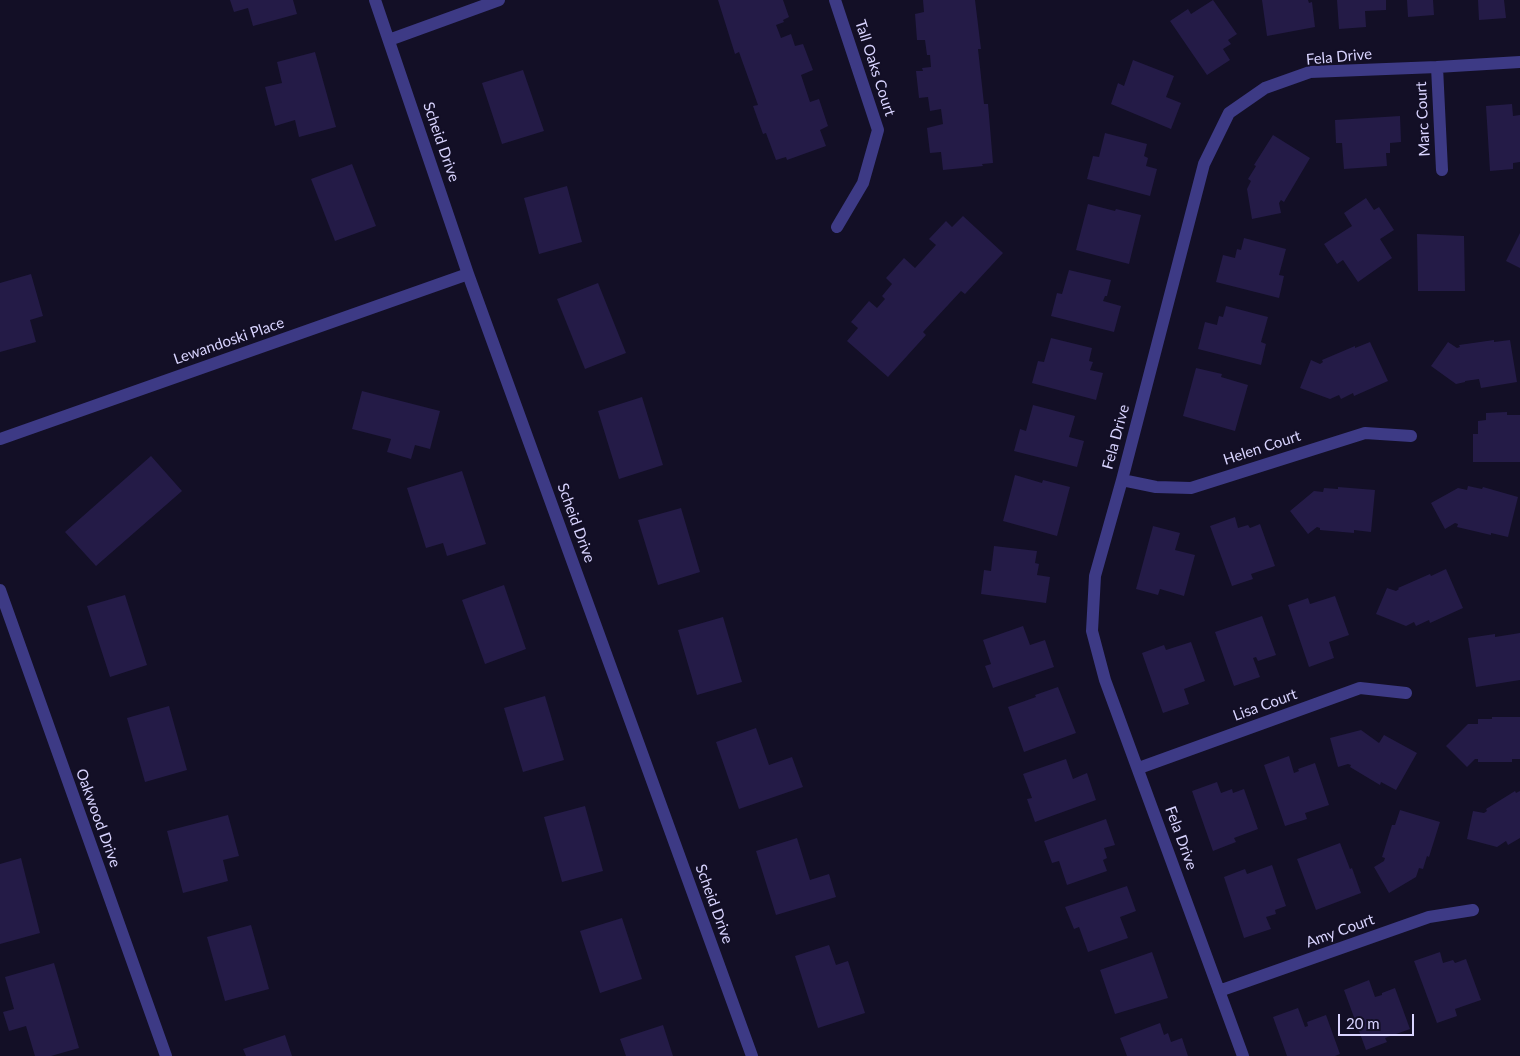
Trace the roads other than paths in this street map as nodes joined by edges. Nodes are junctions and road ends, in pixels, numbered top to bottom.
1 (375, 0) edge
2 (499, 0) edge
3 (835, 0) edge
4 (389, 40) junction
5 (1520, 62) edge
6 (1437, 67) junction
7 (1442, 170) dead end
8 (837, 227) dead end
9 (468, 274) junction
10 (1411, 436) dead end
11 (0, 439) edge
12 (1122, 480) junction
13 (0, 590) edge
14 (1406, 692) dead end
15 (1139, 768) junction
16 (1473, 910) dead end
17 (1219, 991) junction
18 (166, 1056) edge
19 (752, 1056) edge
20 (1243, 1056) edge

1 - 4 street, Scheid Drive
2 - 4 street
3 - 8 street, Tall Oaks Court
4 - 9 street, Scheid Drive
5 - 6 street, Fela Drive
6 - 7 street, Marc Court
6 - 12 street, Fela Drive
9 - 11 street, Lewandoski Place
9 - 19 street, Scheid Drive
10 - 12 street, Helen Court
12 - 15 street, Fela Drive
13 - 18 street, Oakwood Drive
14 - 15 street, Lisa Court
15 - 17 street, Fela Drive
16 - 17 street, Amy Court
17 - 20 street, Fela Drive

